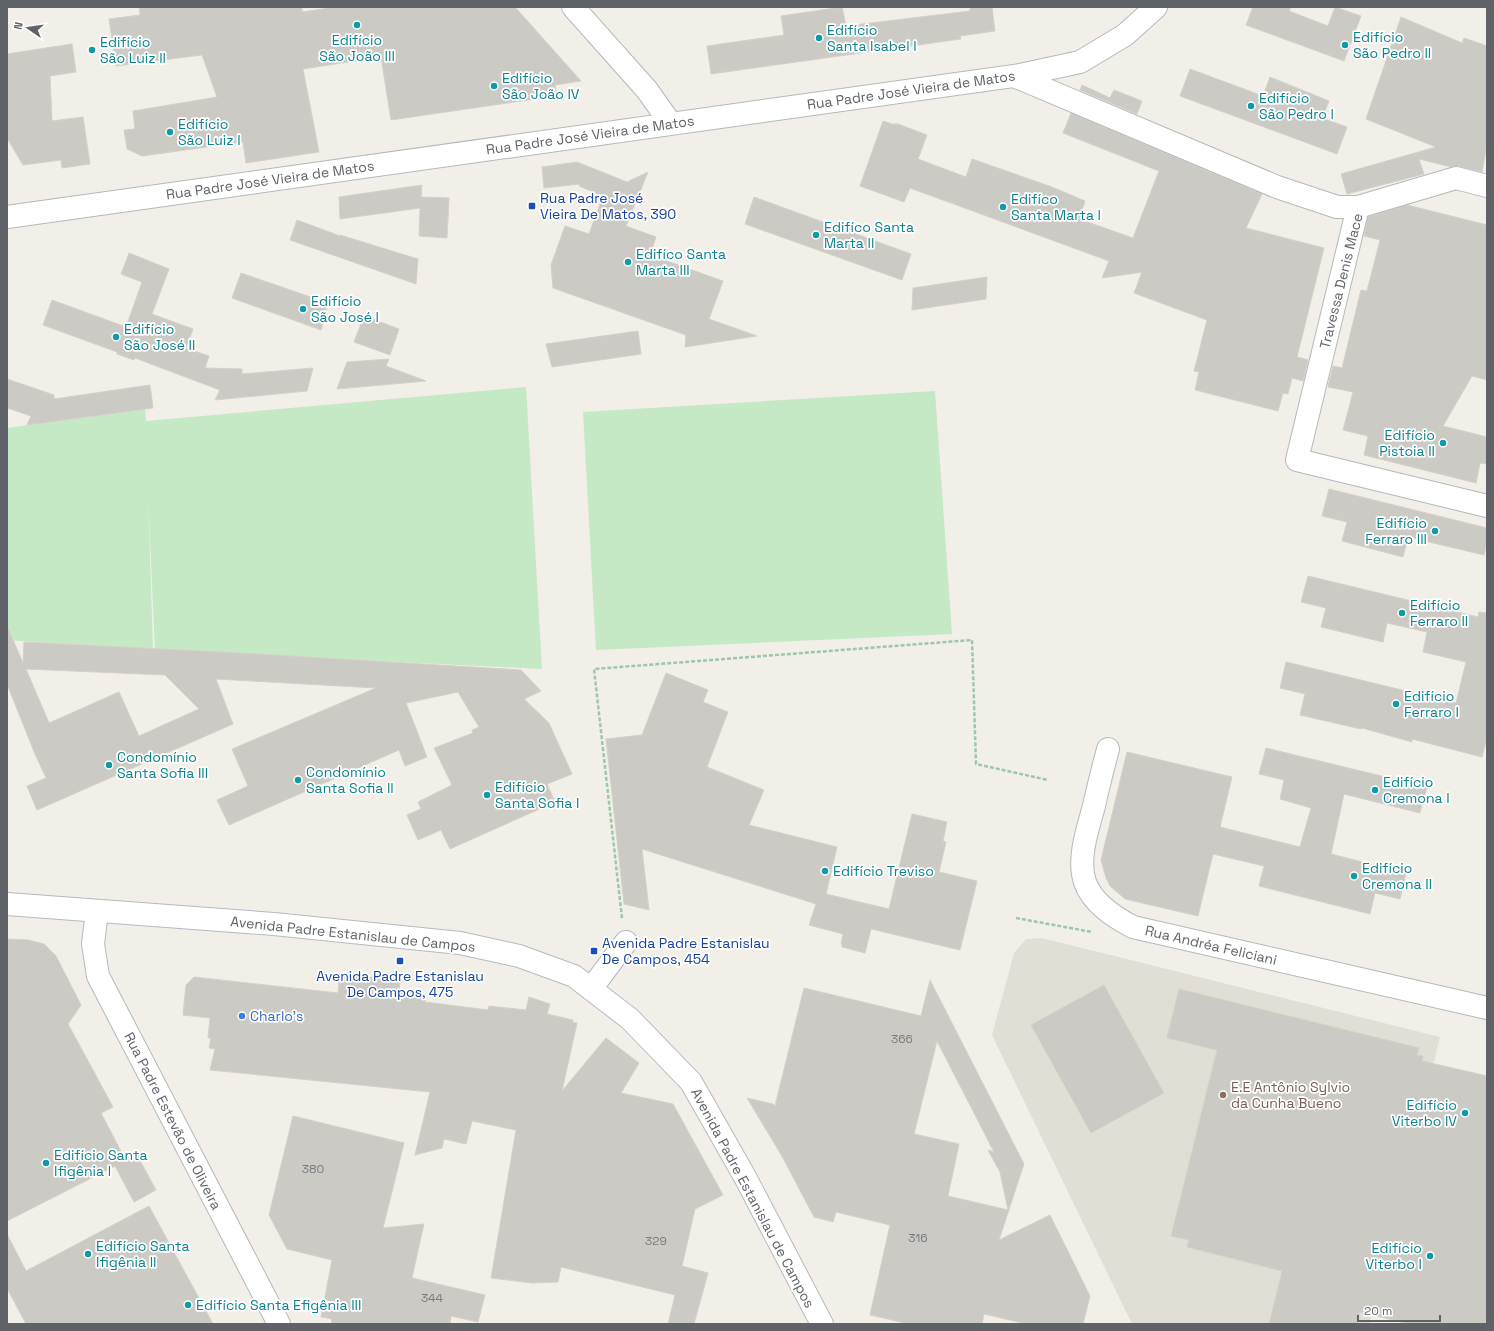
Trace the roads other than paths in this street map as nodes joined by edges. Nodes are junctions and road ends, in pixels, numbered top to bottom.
1 (573, 7) edge
2 (1156, 7) edge
3 (1014, 76) junction
4 (671, 124) junction
5 (1487, 186) edge
6 (1358, 207) junction
7 (8, 214) edge
8 (1487, 506) edge
9 (1108, 749) dead end
10 (7, 904) edge
11 (97, 910) junction
12 (626, 942) road end
13 (591, 989) junction
14 (1487, 1008) edge
15 (278, 1324) edge
16 (822, 1324) edge

1 - 4 street
2 - 3 street, Rua Padre José Vieira de Matos
3 - 4 street, Rua Padre José Vieira de Matos
3 - 6 street
4 - 7 street, Rua Padre José Vieira de Matos
5 - 6 street, Travessa Denis Mace
6 - 8 street, Travessa Denis Mace
9 - 14 street, Rua Andréa Feliciani
10 - 11 street, Avenida Padre Estanislau de Campos
11 - 13 street, Avenida Padre Estanislau de Campos
11 - 15 street, Rua Padre Estevão de Oliveira
12 - 13 street
13 - 16 street, Avenida Padre Estanislau de Campos

